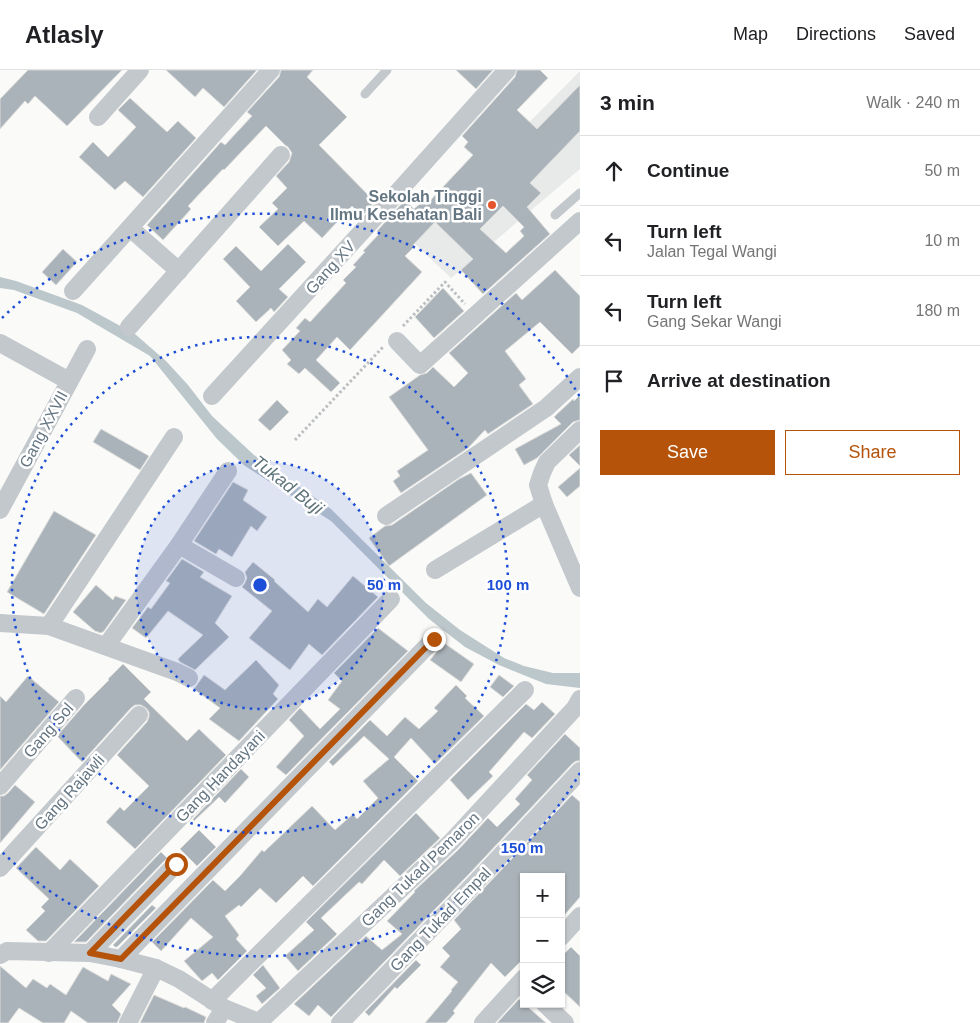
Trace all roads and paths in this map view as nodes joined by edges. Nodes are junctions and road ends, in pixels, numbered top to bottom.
1 (140, 70) edge
2 (271, 70) edge
3 (387, 70) edge
4 (508, 70) edge
5 (365, 94) dead end
6 (98, 117) dead end
7 (282, 156) dead end
8 (580, 193) edge
9 (555, 215) dead end
10 (580, 221) edge
11 (130, 228) junction
12 (179, 271) junction
13 (73, 291) dead end
14 (129, 327) dead end
15 (397, 341) dead end
16 (0, 343) edge
17 (87, 349) dead end
18 (580, 377) edge
19 (68, 381) junction
20 (212, 396) dead end
21 (580, 430) edge
22 (174, 437) dead end
23 (228, 471) dead end
24 (544, 504) junction
25 (0, 510) edge
26 (386, 516) dead end
27 (179, 545) junction
28 (435, 570) dead end
29 (236, 578) dead end
30 (580, 588) edge
31 (390, 599) dead end
32 (0, 623) edge
33 (49, 626) junction
34 (434, 639) dead end
35 (106, 646) junction
36 (189, 678) dead end
37 (525, 690) dead end
38 (76, 698) dead end
39 (578, 704) edge
40 (139, 715) dead end
41 (580, 771) edge
42 (0, 786) edge
43 (176, 864) dead end
44 (0, 868) edge
45 (2, 950) edge
46 (48, 953) junction
47 (90, 953) junction
48 (121, 959) junction
49 (156, 968) junction
50 (520, 984) edge
51 (549, 1008) edge
52 (217, 1011) edge
53 (128, 1023) edge
54 (259, 1023) edge
55 (340, 1023) edge
56 (483, 1023) edge
57 (566, 1023) edge

1 - 6 street
2 - 11 street
3 - 5 lane
4 - 20 street, Gang XV
7 - 12 street
8 - 9 lane
10 - 15 street
11 - 12 street
11 - 13 street
12 - 14 street
16 - 19 street
17 - 19 street, Gang XXVII
18 - 26 street
19 - 25 street, Gang XXVII
21 - 24 street
22 - 33 street
23 - 27 street
24 - 28 street
24 - 30 street
27 - 29 street
27 - 35 street
31 - 46 street, Gang Handayani
32 - 33 street
33 - 35 street
34 - 48 street
35 - 36 street
37 - 52 street
38 - 42 street, Gang Sol
39 - 54 street, Gang Tukad Pemaron
40 - 44 street, Gang Rajawli
41 - 55 street, Gang Tukad Empal
43 - 47 street
45 - 46 street
46 - 47 street
47 - 48 street
48 - 49 street
49 - 52 street
49 - 53 street
50 - 56 street
51 - 57 street
52 - 54 street

